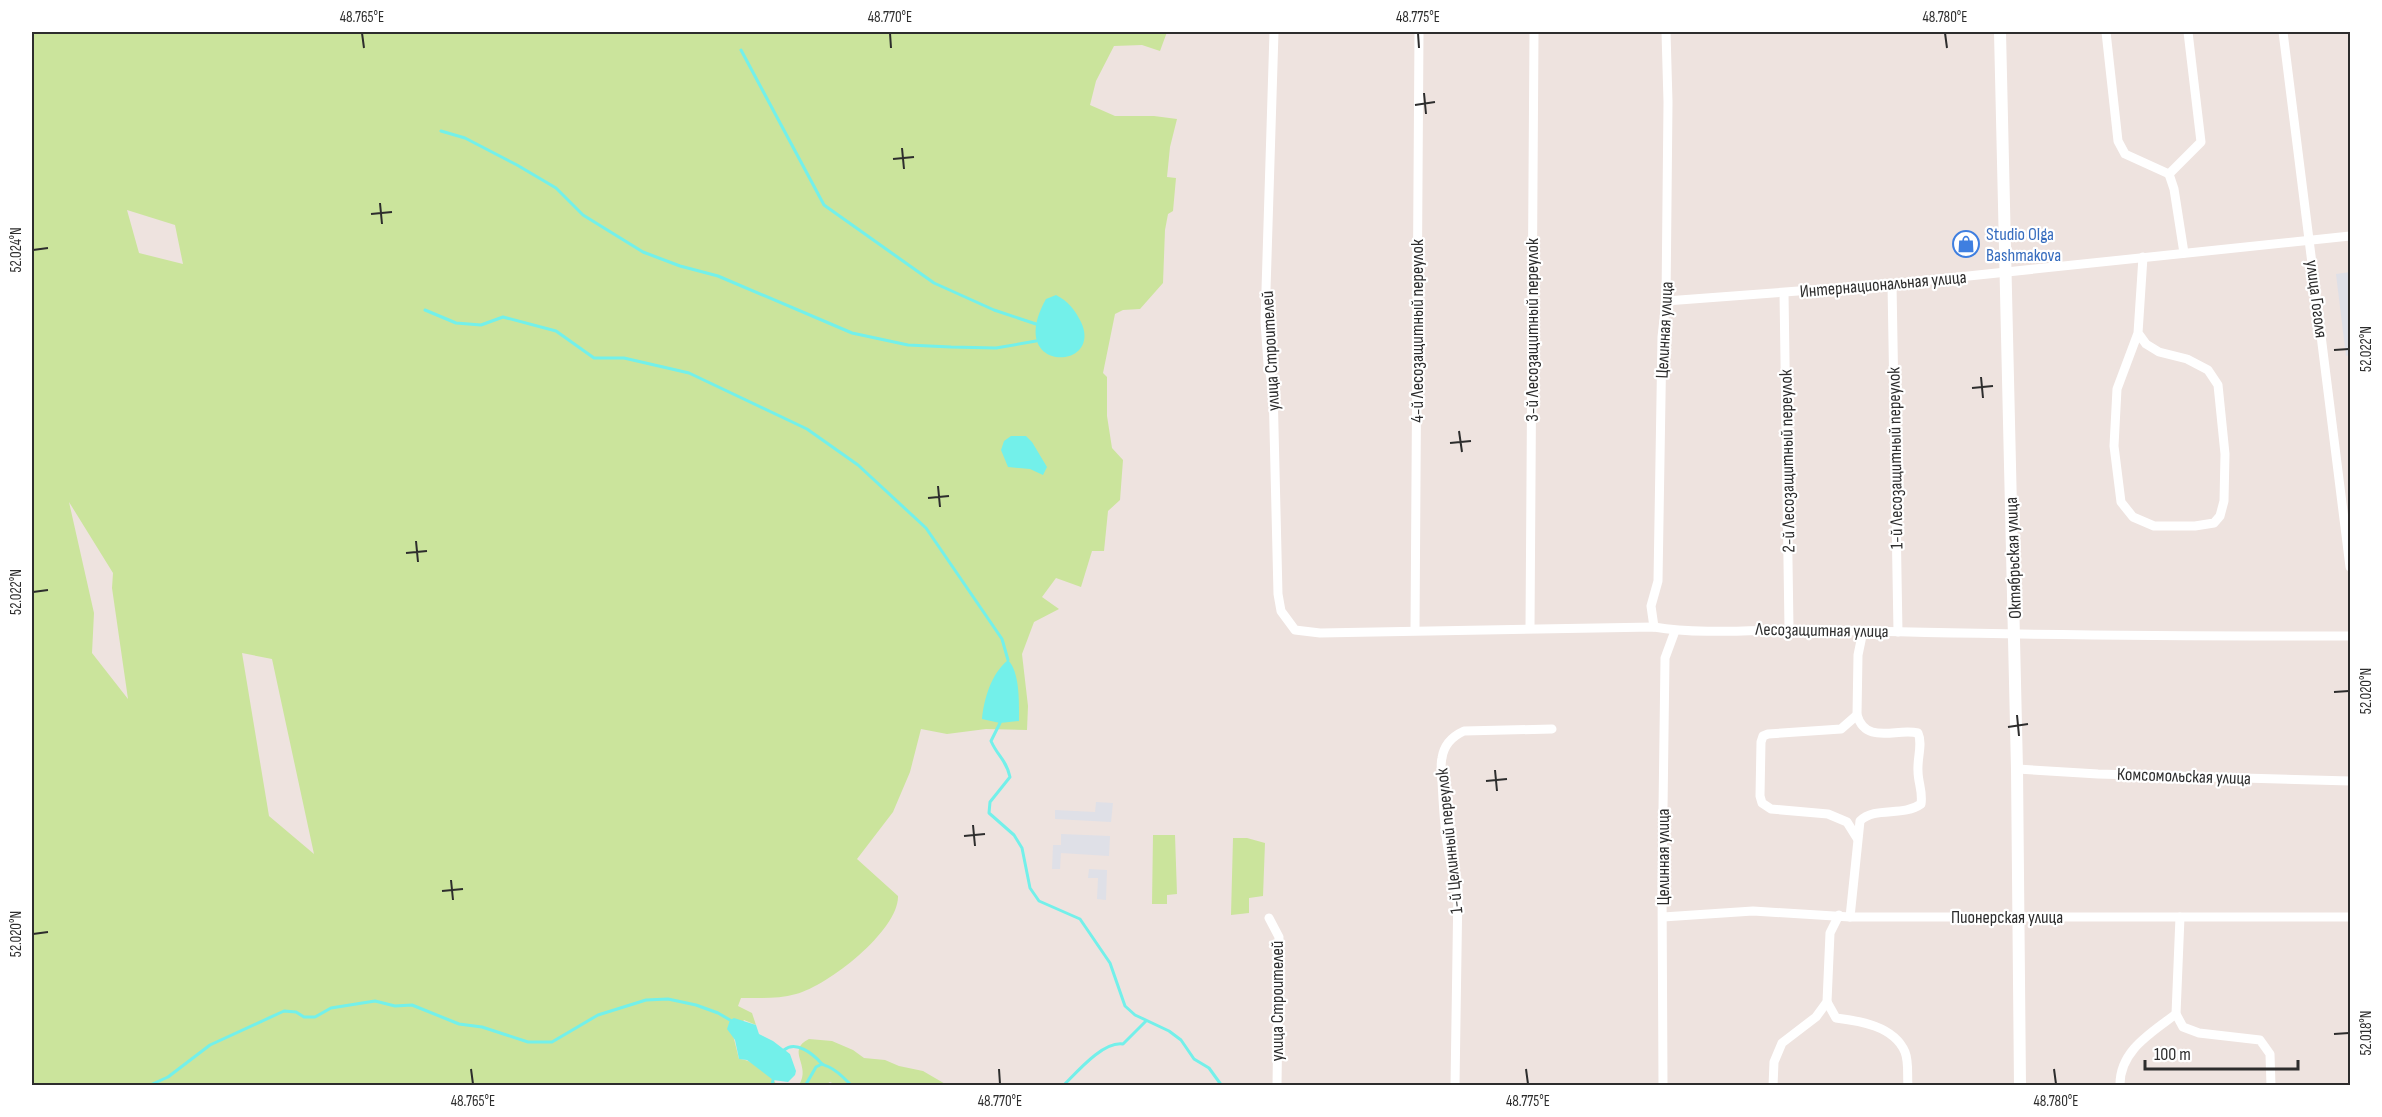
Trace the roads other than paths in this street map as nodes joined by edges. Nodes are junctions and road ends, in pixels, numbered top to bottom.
1 (1274, 32) edge
2 (1419, 32) edge
3 (1534, 32) edge
4 (1666, 32) edge
5 (2000, 32) edge
6 (2106, 32) edge
7 (2188, 32) edge
8 (2283, 32) edge
9 (2169, 174) junction
10 (2350, 236) edge
11 (2310, 241) junction
12 (2184, 253) junction
13 (2143, 257) junction
14 (2005, 273) junction
15 (1893, 284) junction
16 (1784, 293) junction
17 (1666, 301) junction
18 (2138, 333) junction
19 (2350, 567) edge
20 (1654, 627) junction
21 (1530, 628) junction
22 (1789, 628) junction
23 (1295, 630) joint
24 (1415, 630) junction
25 (1674, 630) junction
26 (1863, 631) junction
27 (1898, 632) junction
28 (2015, 634) junction
29 (2350, 636) edge
30 (1857, 715) junction
31 (1552, 729) dead end
32 (2017, 769) junction
33 (2350, 781) edge
34 (1857, 838) junction
35 (1839, 915) junction
36 (2018, 916) junction
37 (1663, 917) junction
38 (1850, 917) junction
39 (2180, 917) junction
40 (2350, 917) edge
41 (1269, 918) dead end
42 (1827, 1002) junction
43 (2176, 1014) junction
44 (1277, 1086) edge
45 (1455, 1086) edge
46 (1663, 1086) edge
47 (1773, 1086) edge
48 (1908, 1086) edge
49 (2020, 1086) edge
50 (2120, 1086) edge
51 (2271, 1086) edge

1 - 23 street, улица Строителей
2 - 24 street, 4-й Лесозащитный переулок
3 - 21 street, 3-й Лесозащитный переулок
4 - 17 street, Целинная улица
5 - 14 street, Октябрьская улица
6 - 9 street
7 - 9 street
8 - 11 street, улица Гоголя
9 - 12 street
10 - 11 street, Интернациональная улица
11 - 12 street, Интернациональная улица
11 - 19 street, улица Гоголя
12 - 13 street, Интернациональная улица
13 - 14 street, Интернациональная улица
13 - 18 street
14 - 15 street, Интернациональная улица
14 - 28 street, Октябрьская улица
15 - 16 street, Интернациональная улица
15 - 27 street, 1-й Лесозащитный переулок
16 - 17 street, Интернациональная улица
16 - 22 street, 2-й Лесозащитный переулок
17 - 20 street, Целинная улица
18 - 18 street
20 - 21 street, Лесозащитная улица
20 - 25 street, Лесозащитная улица
21 - 24 street, Лесозащитная улица
22 - 25 street, Лесозащитная улица
22 - 26 street, Лесозащитная улица
23 - 24 street, Лесозащитная улица
25 - 37 street, Целинная улица
26 - 27 street, Лесозащитная улица
26 - 30 street
27 - 28 street, Лесозащитная улица
28 - 29 street, Лесозащитная улица
28 - 32 street, Октябрьская улица
30 - 34 street
30 - 34 street
31 - 45 street, 1-й Целинный переулок
32 - 33 street, Комсомольская улица
32 - 36 street, Октябрьская улица
34 - 38 street
35 - 37 street, Пионерская улица
35 - 38 street, Пионерская улица
35 - 42 street
36 - 38 street, Пионерская улица
36 - 39 street, Пионерская улица
36 - 49 street, Октябрьская улица
37 - 46 street, Целинная улица
39 - 40 street, Пионерская улица
39 - 43 street
41 - 44 street, улица Строителей
42 - 47 street
42 - 48 street
43 - 50 street
43 - 51 street

